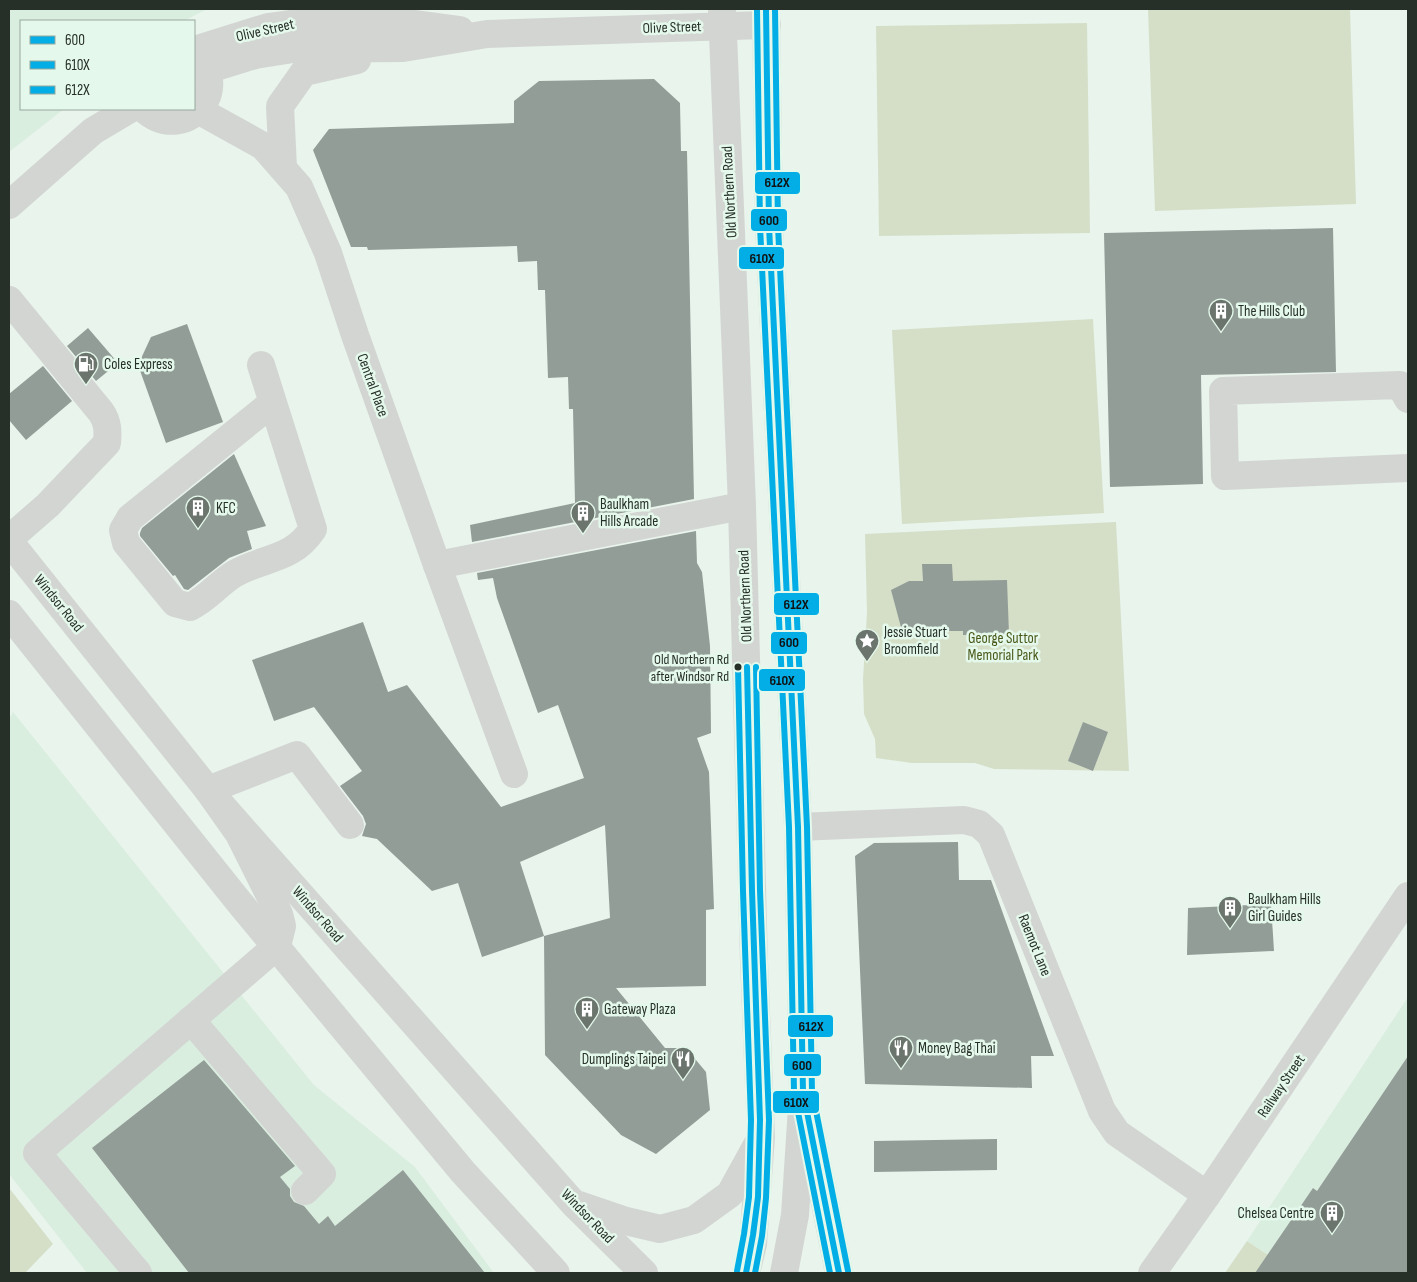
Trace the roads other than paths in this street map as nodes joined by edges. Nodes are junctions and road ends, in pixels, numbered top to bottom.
1 (722, 17) edge
2 (767, 17) edge
3 (487, 34) junction
4 (403, 48) junction
5 (198, 59) edge
6 (128, 110) edge
7 (145, 110) edge
8 (198, 110) junction
9 (283, 168) junction
10 (9, 205) edge
11 (9, 300) edge
12 (261, 365) dead end
13 (1408, 399) edge
14 (272, 403) junction
15 (1408, 468) edge
16 (742, 506) junction
17 (9, 540) edge
18 (437, 565) junction
19 (9, 614) edge
20 (514, 774) dead end
21 (208, 790) junction
22 (350, 825) dead end
23 (798, 827) junction
24 (1408, 896) edge
25 (276, 946) junction
26 (191, 1020) junction
27 (803, 1092) junction
28 (761, 1137) junction
29 (305, 1191) dead end
30 (1207, 1195) junction
31 (574, 1204) junction
32 (138, 1273) edge
33 (556, 1273) edge
34 (644, 1273) edge
35 (746, 1273) edge
36 (784, 1273) edge
37 (839, 1273) edge
38 (1152, 1273) edge

1 - 2 main road, Olive Street
1 - 3 main road, Olive Street
1 - 16 main road, Old Northern Road
2 - 23 main road
3 - 4 main road, Olive Street
3 - 5 main road, Olive Street
4 - 5 main road, Olive Street
4 - 9 main road
5 - 8 main road
6 - 10 main road
7 - 8 main road
8 - 9 main road, Central Place
9 - 18 main road, Central Place
11 - 17 main road
12 - 14 main road
13 - 15 main road
14 - 14 main road
16 - 18 main road
16 - 28 main road, Old Northern Road
17 - 21 main road, Windsor Road
18 - 20 main road, Central Place
19 - 25 main road
21 - 22 main road
21 - 25 main road
21 - 31 main road, Windsor Road
23 - 27 main road
23 - 30 main road, Raemot Lane
24 - 30 main road, Railway Street
25 - 26 main road
25 - 33 main road
26 - 29 main road
26 - 32 main road
27 - 36 main road
27 - 37 main road
28 - 31 main road
28 - 35 main road, Old Northern Road
30 - 38 main road, Railway Street
31 - 34 main road, Windsor Road

